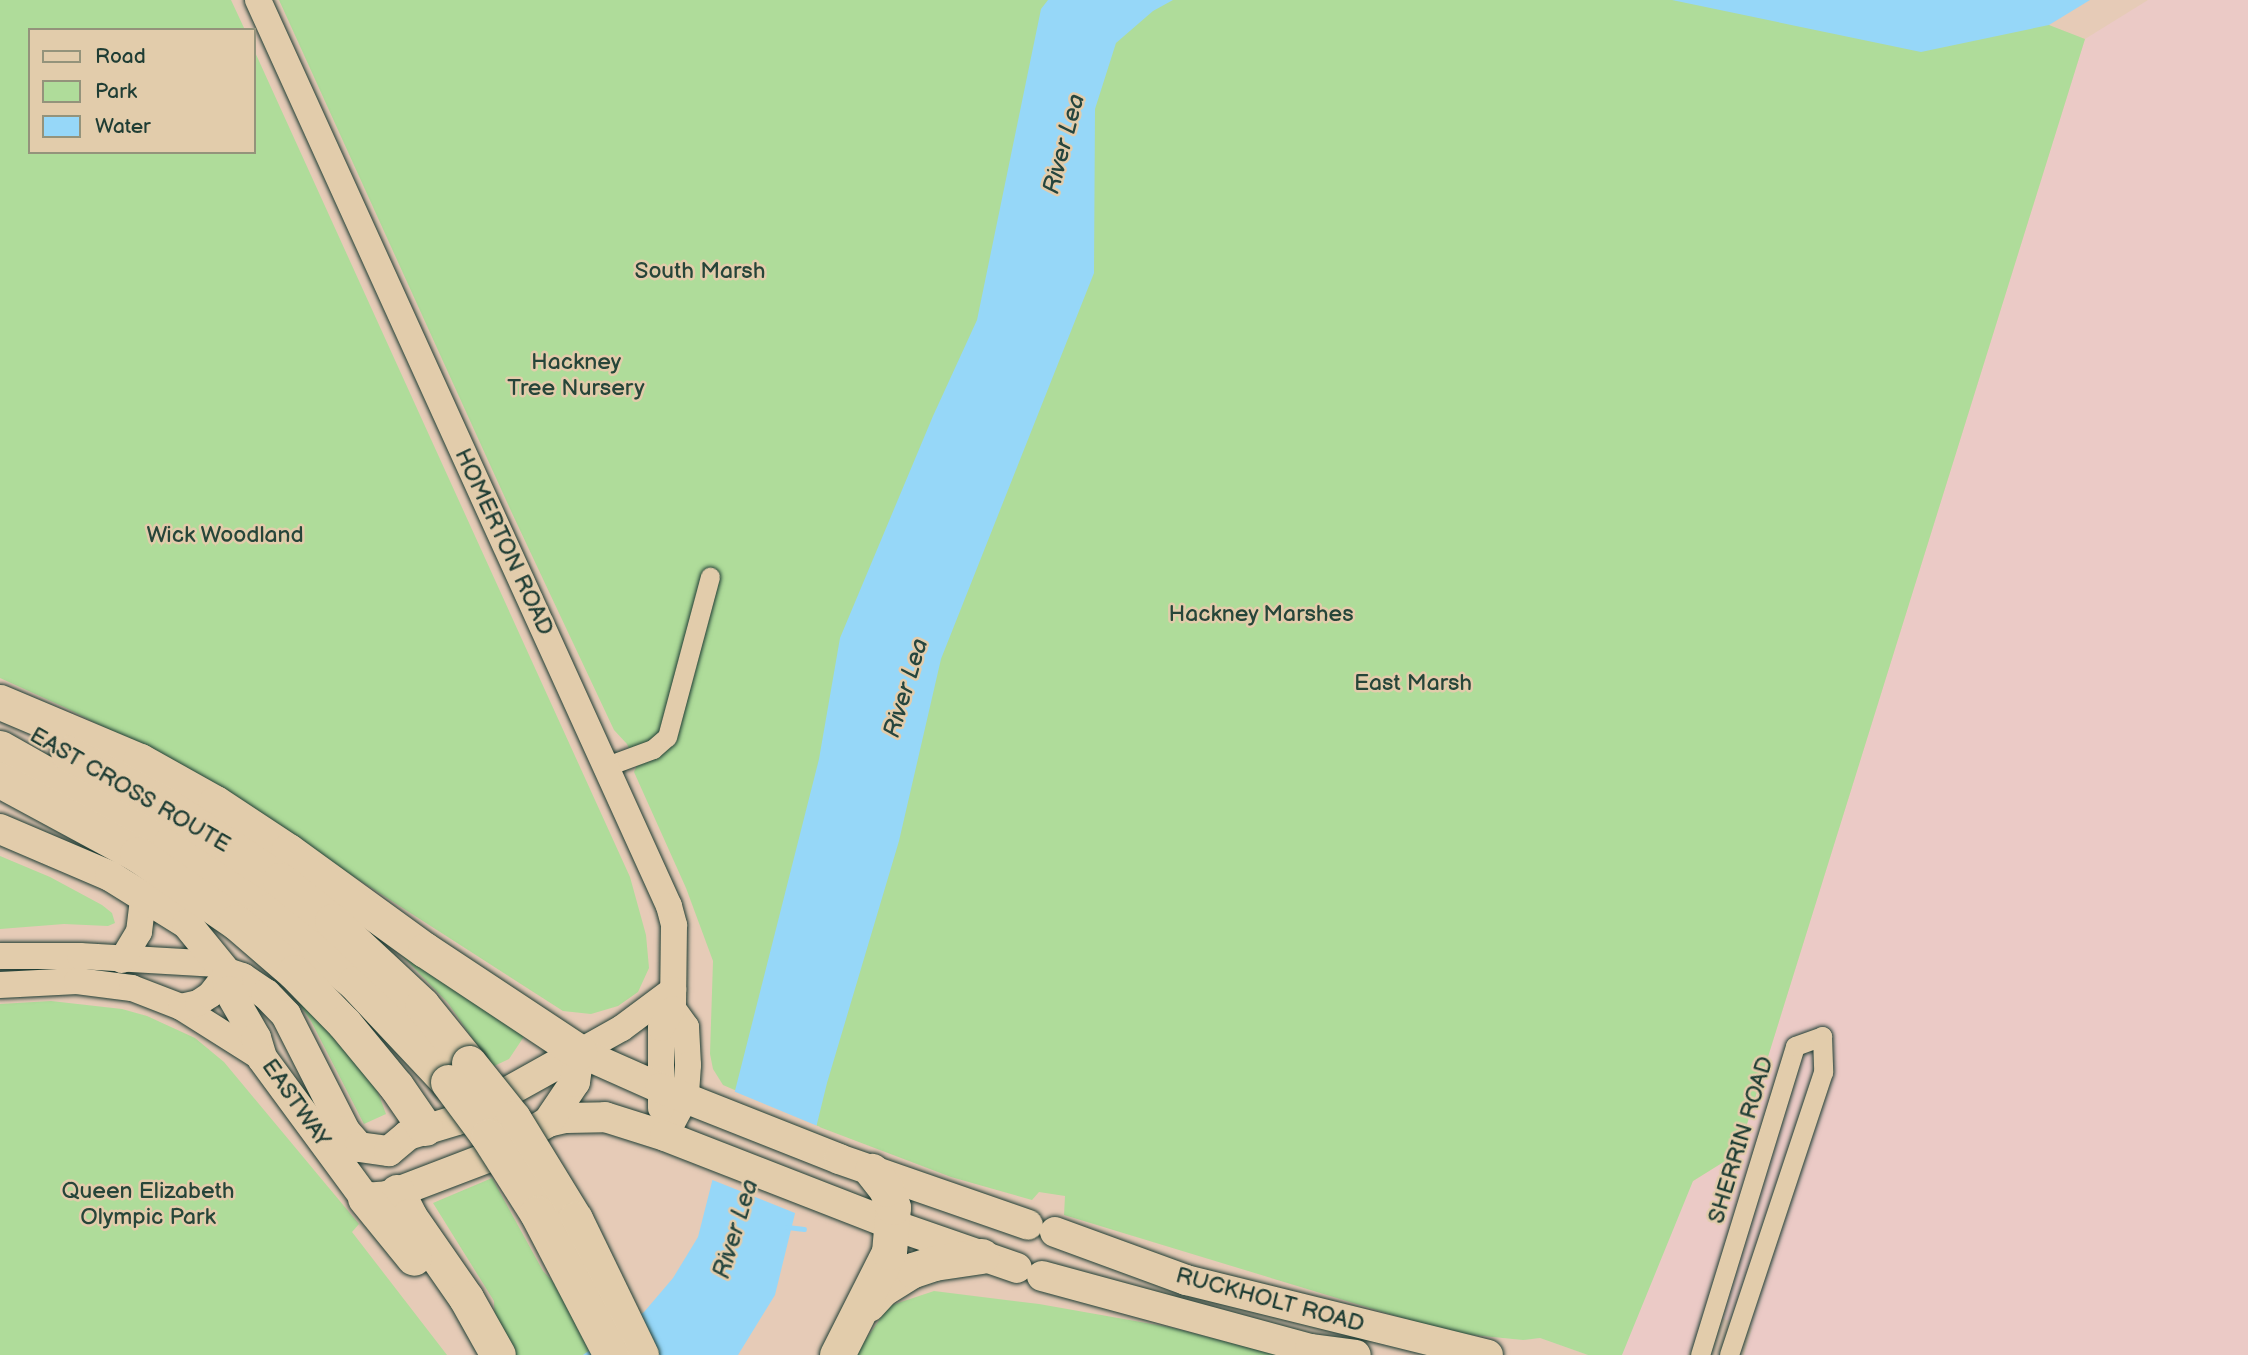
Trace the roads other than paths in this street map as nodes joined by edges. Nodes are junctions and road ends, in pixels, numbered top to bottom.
1 (258, 0) edge
2 (710, 577) dead end
3 (0, 702) edge
4 (0, 718) edge
5 (0, 748) edge
6 (607, 766) junction
7 (0, 780) edge
8 (0, 829) edge
9 (144, 894) junction
10 (0, 956) edge
11 (122, 960) junction
12 (222, 968) junction
13 (0, 985) edge
14 (673, 999) junction
15 (181, 1007) junction
16 (579, 1052) junction
17 (262, 1059) junction
18 (458, 1072) junction
19 (673, 1093) junction
20 (548, 1122) junction
21 (425, 1128) junction
22 (665, 1136) junction
23 (394, 1148) junction
24 (489, 1157) junction
25 (872, 1171) junction
26 (381, 1195) junction
27 (893, 1225) junction
28 (981, 1256) junction
29 (863, 1309) junction
30 (491, 1345) edge
31 (611, 1355) edge
32 (641, 1355) edge
33 (837, 1355) edge
34 (1356, 1355) edge
35 (1488, 1355) edge
36 (1700, 1355) edge
37 (1730, 1355) edge

1 - 6 main road, HOMERTON ROAD
2 - 6 street
3 - 16 highway
4 - 18 highway, EAST CROSS ROUTE
5 - 18 highway, EAST CROSS ROUTE
6 - 14 main road, HOMERTON ROAD
7 - 21 highway
8 - 9 main road, EASTWAY
9 - 11 main road
9 - 12 main road, EASTWAY
10 - 11 main road
11 - 12 main road
12 - 15 main road
12 - 17 main road, EASTWAY
12 - 23 main road, EASTWAY
13 - 15 main road
14 - 16 main road
14 - 19 main road
15 - 17 main road
16 - 19 main road
16 - 20 main road
16 - 21 main road
17 - 26 main road, EASTWAY
18 - 31 highway, EAST CROSS ROUTE, bridge
18 - 32 highway, EAST CROSS ROUTE, bridge
19 - 22 main road
19 - 25 main road, RUCKHOLT ROAD
20 - 22 main road
20 - 24 main road
21 - 23 main road
21 - 24 main road
22 - 27 main road, RUCKHOLT ROAD
23 - 26 main road
24 - 26 main road
25 - 27 highway
25 - 35 main road, RUCKHOLT ROAD
26 - 30 highway
27 - 28 main road, RUCKHOLT ROAD
27 - 29 highway
28 - 29 highway
28 - 34 main road, RUCKHOLT ROAD
29 - 33 highway
36 - 37 street, SHERRIN ROAD

